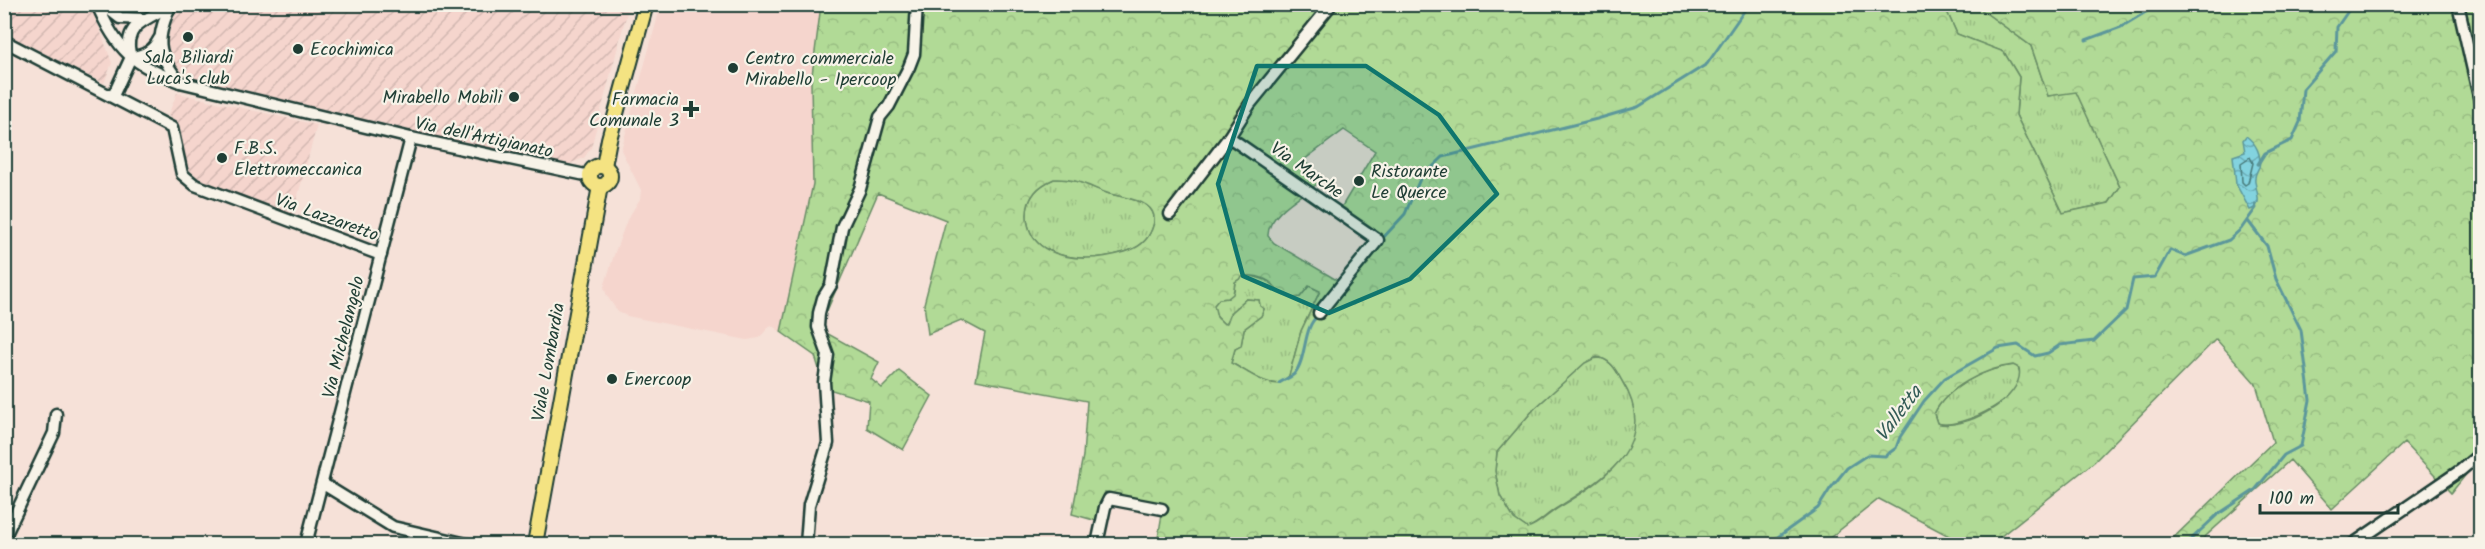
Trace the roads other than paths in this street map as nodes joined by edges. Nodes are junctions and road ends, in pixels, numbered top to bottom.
1 (98, 4) edge
2 (102, 4) edge
3 (646, 4) edge
4 (917, 4) edge
5 (2458, 4) edge
6 (171, 5) edge
7 (1329, 5) edge
8 (154, 16) junction
9 (160, 38) junction
10 (4, 42) edge
11 (131, 57) junction
12 (180, 82) junction
13 (112, 96) junction
14 (2481, 101) edge
15 (1229, 137) junction
16 (411, 138) junction
17 (603, 166) junction
18 (590, 176) junction
19 (600, 186) junction
20 (1170, 214) dead end
21 (381, 255) junction
22 (1319, 313) dead end
23 (56, 414) dead end
24 (2481, 454) edge
25 (323, 484) junction
26 (1162, 509) dead end
27 (416, 532) junction
28 (4, 538) edge
29 (306, 544) edge
30 (413, 544) edge
31 (467, 544) edge
32 (535, 544) edge
33 (806, 544) edge
34 (1097, 544) edge
35 (2353, 544) edge

1 - 11 street, Via dell'Artigianato
2 - 8 street
3 - 17 main road
4 - 33 street
5 - 14 street
6 - 8 street
6 - 9 street
7 - 15 street
8 - 11 street
9 - 11 street
9 - 12 street
10 - 13 street, Via Lazzaretto
11 - 12 street, Via dell'Artigianato
11 - 13 street
12 - 16 street, Via dell'Artigianato
13 - 21 street, Via Lazzaretto
15 - 20 street
15 - 22 street, Via Marche
16 - 18 street, Via dell'Artigianato
16 - 21 street, Via Michelangelo
17 - 18 main road
17 - 19 main road
18 - 19 main road
19 - 32 main road, Viale Lombardia
21 - 25 street, Via Michelangelo
23 - 28 street
24 - 35 street
25 - 27 street
25 - 29 street, Via Michelangelo
26 - 34 street
27 - 30 street
27 - 31 street

